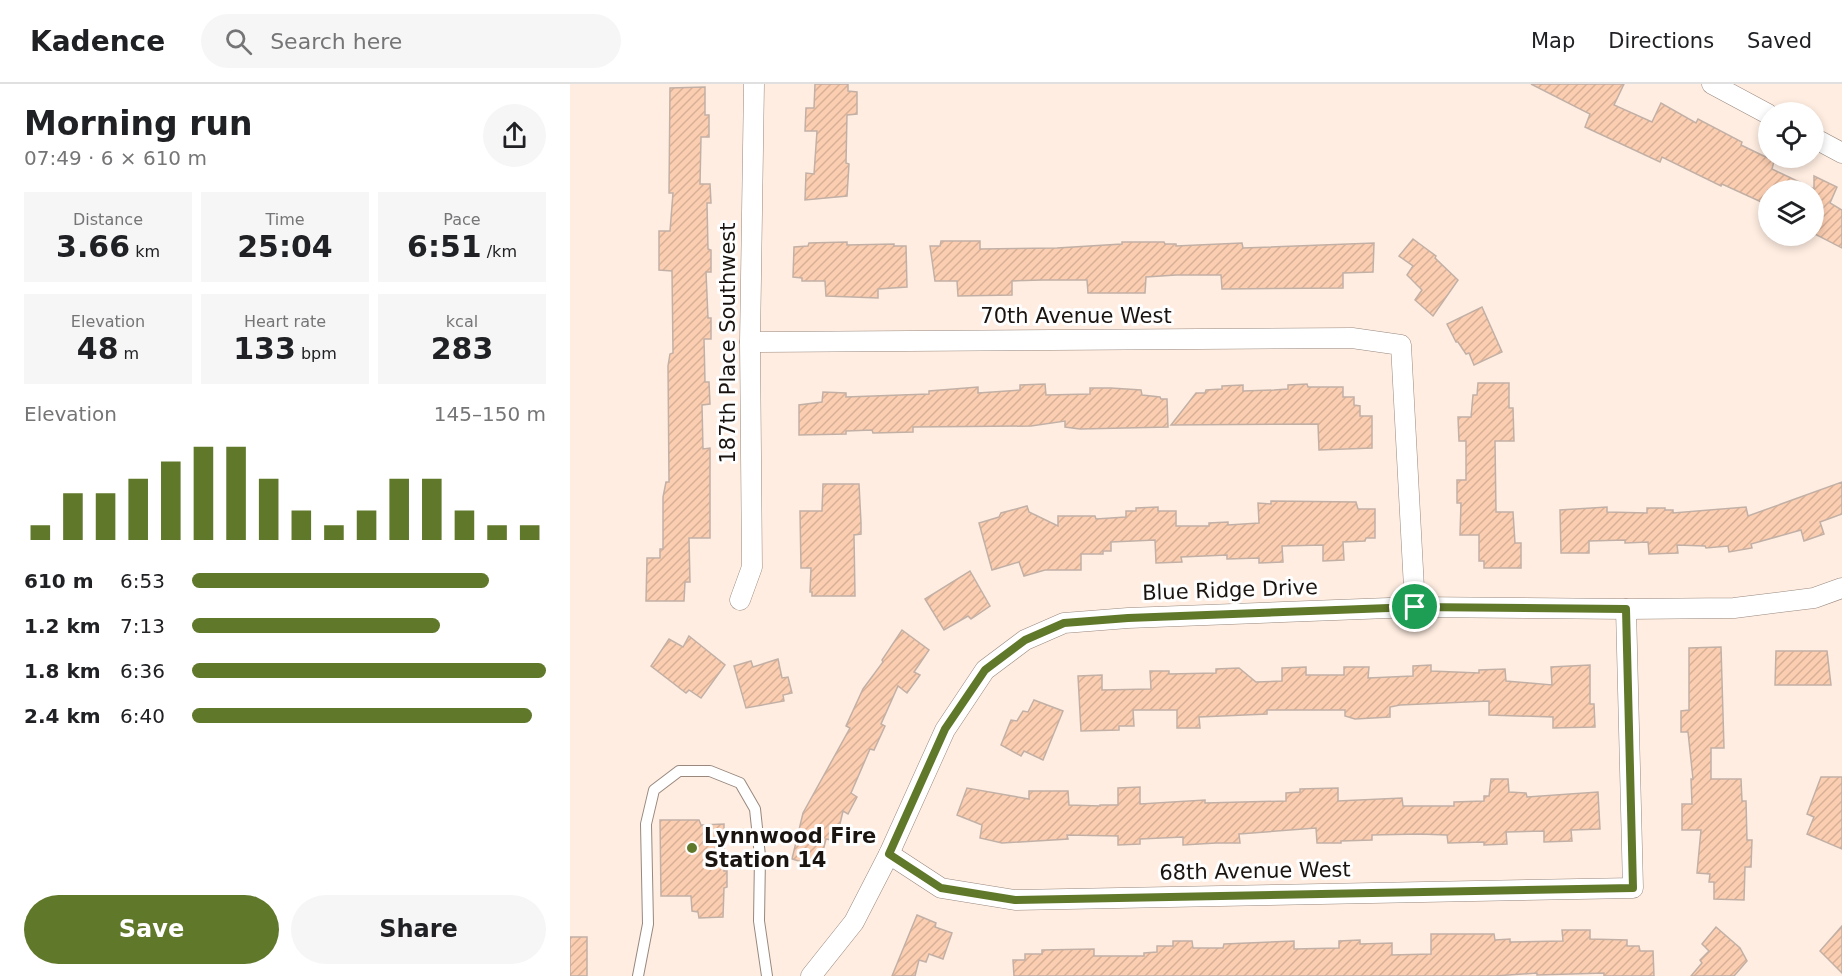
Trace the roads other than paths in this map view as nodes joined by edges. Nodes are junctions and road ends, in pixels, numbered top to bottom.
1 (754, 84) edge
2 (1712, 84) edge
3 (1758, 109) edge
4 (1824, 143) edge
5 (1842, 153) edge
6 (750, 342) junction
7 (1842, 588) edge
8 (740, 600) dead end
9 (1415, 607) junction
10 (1626, 609) junction
11 (889, 854) junction
12 (638, 976) edge
13 (767, 976) edge
14 (811, 976) edge

1 - 6 street, 187th Place Southwest
2 - 3 street
4 - 5 street
6 - 8 street, 187th Place Southwest
6 - 9 street, 70th Avenue West
7 - 10 street, Blue Ridge Drive
9 - 10 street, Blue Ridge Drive
9 - 11 street, Blue Ridge Drive
10 - 11 street, 68th Avenue West
11 - 14 street, Blue Ridge Drive
12 - 13 lane

